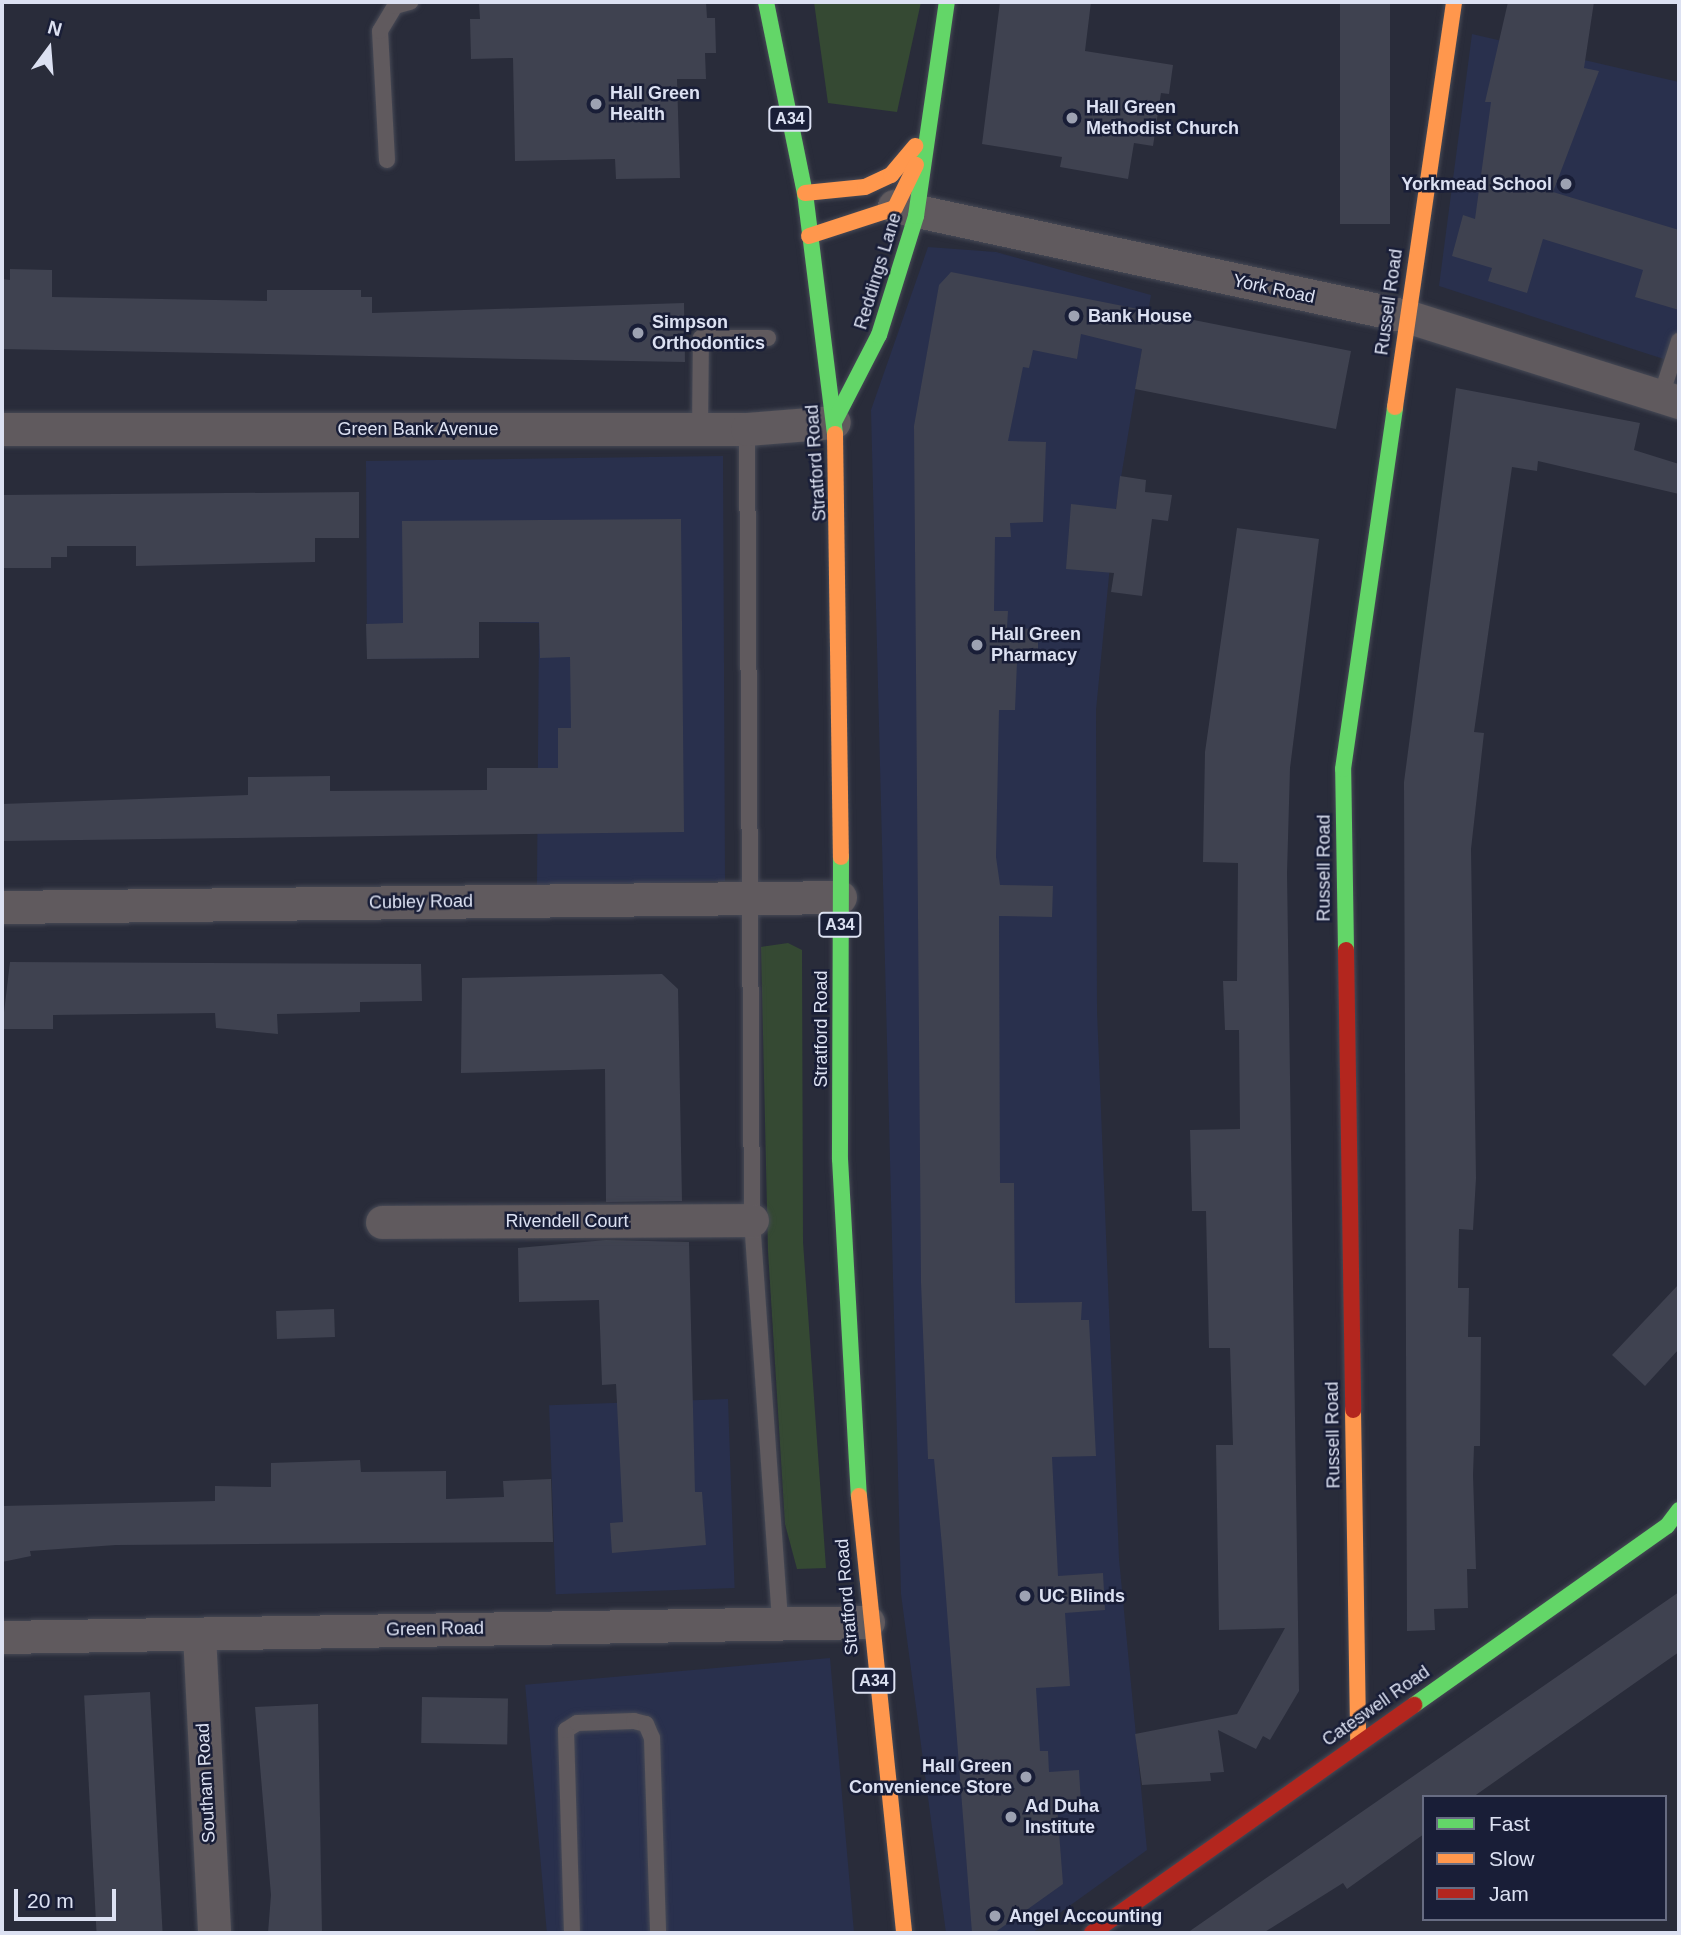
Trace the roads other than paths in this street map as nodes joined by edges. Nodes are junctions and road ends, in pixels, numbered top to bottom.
1 (410, 2) edge
2 (766, 2) edge
3 (947, 2) edge
4 (1454, 2) edge
5 (933, 122) junction
6 (387, 160) dead end
7 (804, 193) junction
8 (895, 202) junction
9 (809, 236) junction
10 (1406, 316) junction
11 (768, 338) dead end
12 (1679, 341) edge
13 (1670, 399) edge
14 (834, 422) junction
15 (2, 429) edge
16 (700, 429) junction
17 (747, 429) junction
18 (840, 897) junction
19 (746, 898) junction
20 (2, 908) edge
21 (752, 1220) junction
22 (382, 1222) dead end
23 (1675, 1518) edge
24 (780, 1622) junction
25 (868, 1622) junction
26 (199, 1634) junction
27 (2, 1637) edge
28 (1358, 1741) junction
29 (214, 1933) edge
30 (572, 1933) edge
31 (658, 1933) edge
32 (904, 1933) edge
33 (1092, 1933) edge

1 - 6 lane
2 - 7 main road, Stratford Road / A34
3 - 5 main road, Reddings Lane
4 - 10 main road, Russell Road
5 - 8 main road, Reddings Lane
5 - 8 main road, Reddings Lane
5 - 8 main road, Reddings Lane
7 - 8 main road
7 - 9 main road, Stratford Road / A34
8 - 9 main road, Reddings Lane
8 - 10 street, York Road
8 - 14 main road, Reddings Lane
9 - 14 main road, Stratford Road / A34
10 - 13 street, York Road
10 - 28 main road, Russell Road
11 - 16 lane
12 - 13 lane
14 - 17 street, Green Bank Avenue
14 - 18 main road, Stratford Road / A34
15 - 16 street, Green Bank Avenue
16 - 17 street, Green Bank Avenue
17 - 19 lane
18 - 19 street, Cubley Road
18 - 25 main road, Stratford Road / A34
19 - 20 street, Cubley Road
19 - 21 lane
21 - 22 street, Rivendell Court
21 - 24 lane
23 - 28 main road, Cateswell Road
24 - 25 street, Green Road
24 - 26 street, Green Road
25 - 32 main road, Stratford Road / A34
26 - 27 street, Green Road
26 - 29 street, Southam Road
28 - 33 main road, Cateswell Road
30 - 31 lane

